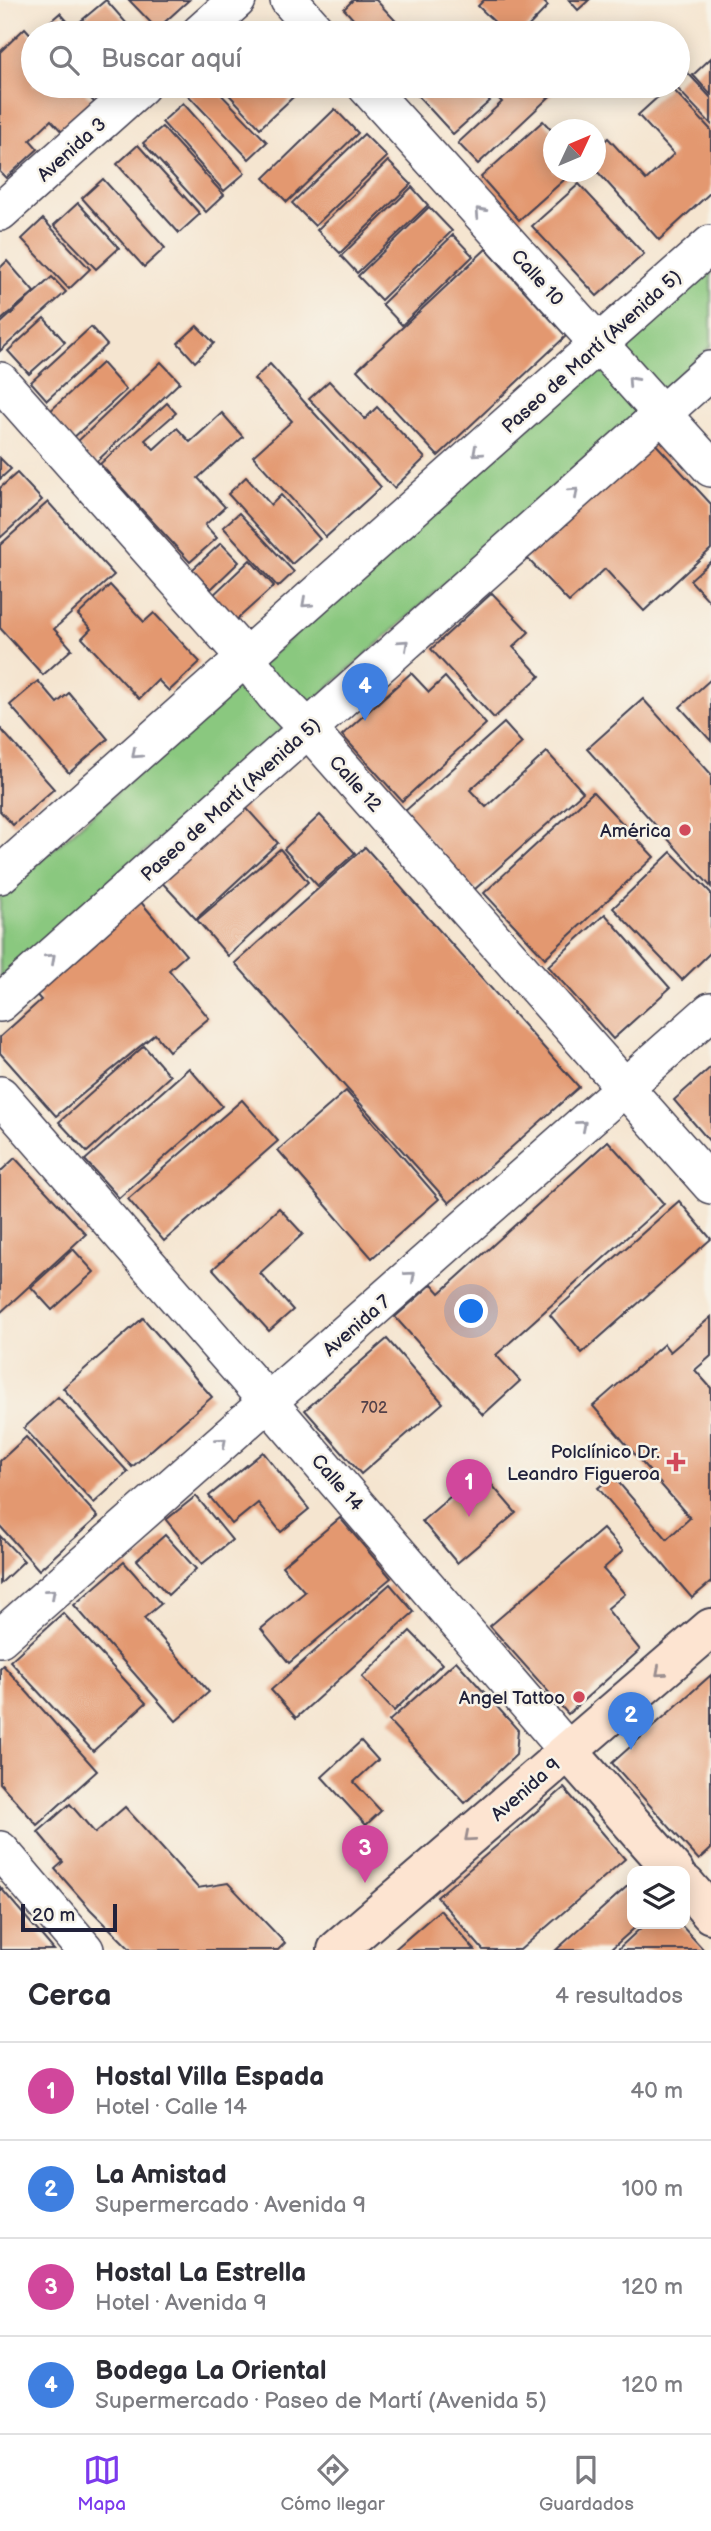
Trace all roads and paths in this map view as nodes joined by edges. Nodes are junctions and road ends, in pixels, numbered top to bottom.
1 (237, 0) edge
2 (289, 0) edge
3 (213, 21) edge
4 (307, 21) edge
5 (128, 98) edge
6 (377, 98) edge
7 (0, 212) edge
8 (711, 244) edge
9 (599, 344) junction
10 (711, 370) edge
11 (0, 381) edge
12 (662, 414) junction
13 (711, 468) edge
14 (245, 657) junction
15 (308, 729) junction
16 (0, 875) edge
17 (0, 1003) edge
18 (711, 1012) edge
19 (625, 1087) junction
20 (0, 1095) edge
21 (711, 1185) edge
22 (268, 1402) junction
23 (711, 1628) edge
24 (0, 1638) edge
25 (569, 1752) junction
26 (0, 1850) edge
27 (670, 1866) edge
28 (690, 1890) edge
29 (711, 1914) edge
30 (85, 1950) edge
31 (337, 1950) edge

1 - 3 street
2 - 4 street
5 - 7 street, Avenida 3
9 -> 6 street, Calle 10
8 - 9 street, Paseo de Martí (Avenida 5)
12 -> 9 street, Calle 10
9 -> 14 street, Paseo de Martí (Avenida 5)
10 - 12 street, Paseo de Martí (Avenida 5)
11 - 14 street, Calle 12
12 - 13 street, Calle 10
15 -> 12 street, Paseo de Martí (Avenida 5)
14 - 15 street, Calle 12
14 -> 16 street, Paseo de Martí (Avenida 5)
17 -> 15 street, Paseo de Martí (Avenida 5)
15 - 19 street, Calle 12
18 - 19 street, Avenida 7
19 - 21 street, Calle 12
22 -> 19 street, Avenida 7
20 - 22 street, Calle 14
24 -> 22 street, Avenida 7
22 - 25 street, Calle 14
23 -> 25 main road, Avenida 9
25 - 27 main road, Calle 14
25 -> 31 main road, Avenida 9
26 - 30 street
28 - 29 main road

